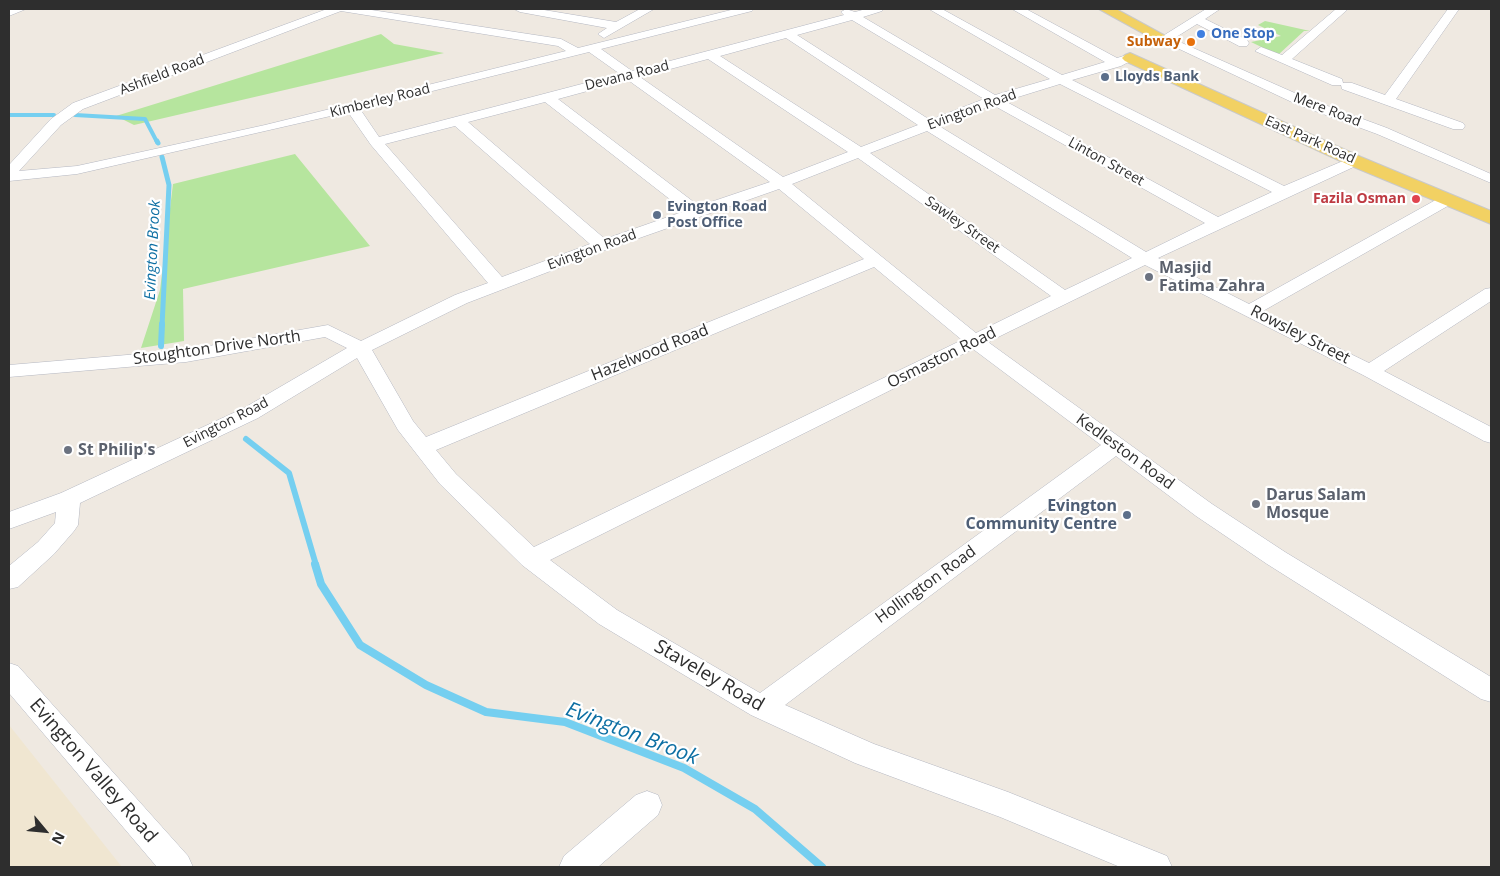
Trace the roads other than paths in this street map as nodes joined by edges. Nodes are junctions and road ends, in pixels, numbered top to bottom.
1 (20, 9) edge
2 (337, 9) edge
3 (345, 9) edge
4 (520, 9) edge
5 (648, 9) edge
6 (748, 9) edge
7 (840, 9) edge
8 (878, 9) edge
9 (934, 9) edge
10 (1018, 9) edge
11 (1106, 9) edge
12 (1214, 9) edge
13 (1342, 9) edge
14 (1454, 9) edge
15 (9, 13) edge
16 (439, 13) dead end
17 (853, 16) junction
18 (1195, 19) junction
19 (426, 21) junction
20 (617, 26) junction
21 (788, 34) junction
22 (1164, 40) junction
23 (1243, 42) dead end
24 (590, 47) junction
25 (1261, 51) dead end
26 (710, 56) junction
27 (1284, 60) junction
28 (1123, 61) junction
29 (632, 75) junction
30 (1062, 80) junction
31 (547, 97) junction
32 (994, 100) junction
33 (1388, 102) junction
34 (352, 108) junction
35 (459, 122) junction
36 (929, 126) junction
37 (1458, 126) dead end
38 (376, 142) junction
39 (860, 153) junction
40 (1355, 161) junction
41 (9, 176) edge
42 (1491, 179) edge
43 (781, 182) junction
44 (1284, 192) junction
45 (1446, 200) junction
46 (697, 212) junction
47 (1491, 218) edge
48 (1218, 224) junction
49 (602, 245) junction
50 (1146, 259) junction
51 (877, 260) junction
52 (499, 284) junction
53 (1491, 293) edge
54 (1064, 297) junction
55 (1250, 310) junction
56 (976, 342) junction
57 (361, 348) junction
58 (9, 371) edge
59 (1370, 371) junction
60 (1491, 436) edge
61 (1116, 445) junction
62 (423, 447) junction
63 (70, 499) junction
64 (9, 521) edge
65 (531, 560) junction
66 (9, 580) edge
67 (9, 674) edge
68 (1491, 691) edge
69 (761, 707) junction
70 (647, 805) dead end
71 (177, 867) edge
72 (575, 867) edge
73 (1156, 867) edge

1 - 15 street
2 - 41 street, Ashfield Road
3 - 19 street, Kedleston Road
4 - 20 street
5 - 20 street
6 - 24 street, Kimberley Road
7 - 17 street, Linton Street
8 - 17 street, Devana Road
9 - 30 street
10 - 28 street
11 - 22 main road
12 - 18 street, Evington Road
13 - 27 street
14 - 33 street
16 - 19 street
17 - 21 street, Devana Road
17 - 32 street, Linton Street
18 - 22 street, Evington Road
18 - 23 street
19 - 24 street, Kedleston Road
20 - 24 street
21 - 26 street, Devana Road
21 - 36 street, Rowsley Street
22 - 28 main road, Evington Road
22 - 42 street, Mere Road
24 - 29 street, Kedleston Road
24 - 34 street, Kimberley Road
25 - 27 street
26 - 29 street, Devana Road
26 - 39 street, Sawley Street
27 - 33 street
28 - 30 street, Evington Road
28 - 40 main road, East Park Road
29 - 31 street, Devana Road
29 - 43 street, Kedleston Road
30 - 32 street, Evington Road
30 - 44 street
31 - 35 street, Devana Road
31 - 46 street
32 - 36 street, Evington Road
32 - 48 street, Linton Street
33 - 37 street
34 - 38 street
34 - 41 street, Kimberley Road
35 - 38 street, Devana Road
35 - 49 street
36 - 39 street, Evington Road
36 - 50 street, Rowsley Street
38 - 52 street
39 - 43 street, Evington Road
39 - 54 street, Sawley Street
40 - 44 street, Osmaston Road
40 - 45 main road, East Park Road
43 - 46 street, Evington Road
43 - 51 street, Kedleston Road
44 - 48 street, Osmaston Road
45 - 47 main road, East Park Road
45 - 55 street
46 - 49 street, Evington Road
48 - 50 street, Osmaston Road
49 - 52 street, Evington Road
50 - 54 street, Osmaston Road
50 - 55 street, Rowsley Street
51 - 56 street, Kedleston Road
51 - 62 street, Hazelwood Road
52 - 57 street, Evington Road
53 - 59 street
54 - 56 street, Osmaston Road
55 - 59 street, Rowsley Street
56 - 61 street, Kedleston Road
56 - 65 street, Osmaston Road
57 - 58 street, Stoughton Drive North
57 - 62 street, Staveley Road
57 - 63 street, Evington Road
59 - 60 street, Rowsley Street
61 - 68 street, Kedleston Road
61 - 69 street, Hollington Road
62 - 65 street, Staveley Road
63 - 64 street, Evington Road
63 - 66 street
65 - 69 street, Staveley Road
67 - 71 street, Evington Valley Road
69 - 73 street, Staveley Road
70 - 72 street

